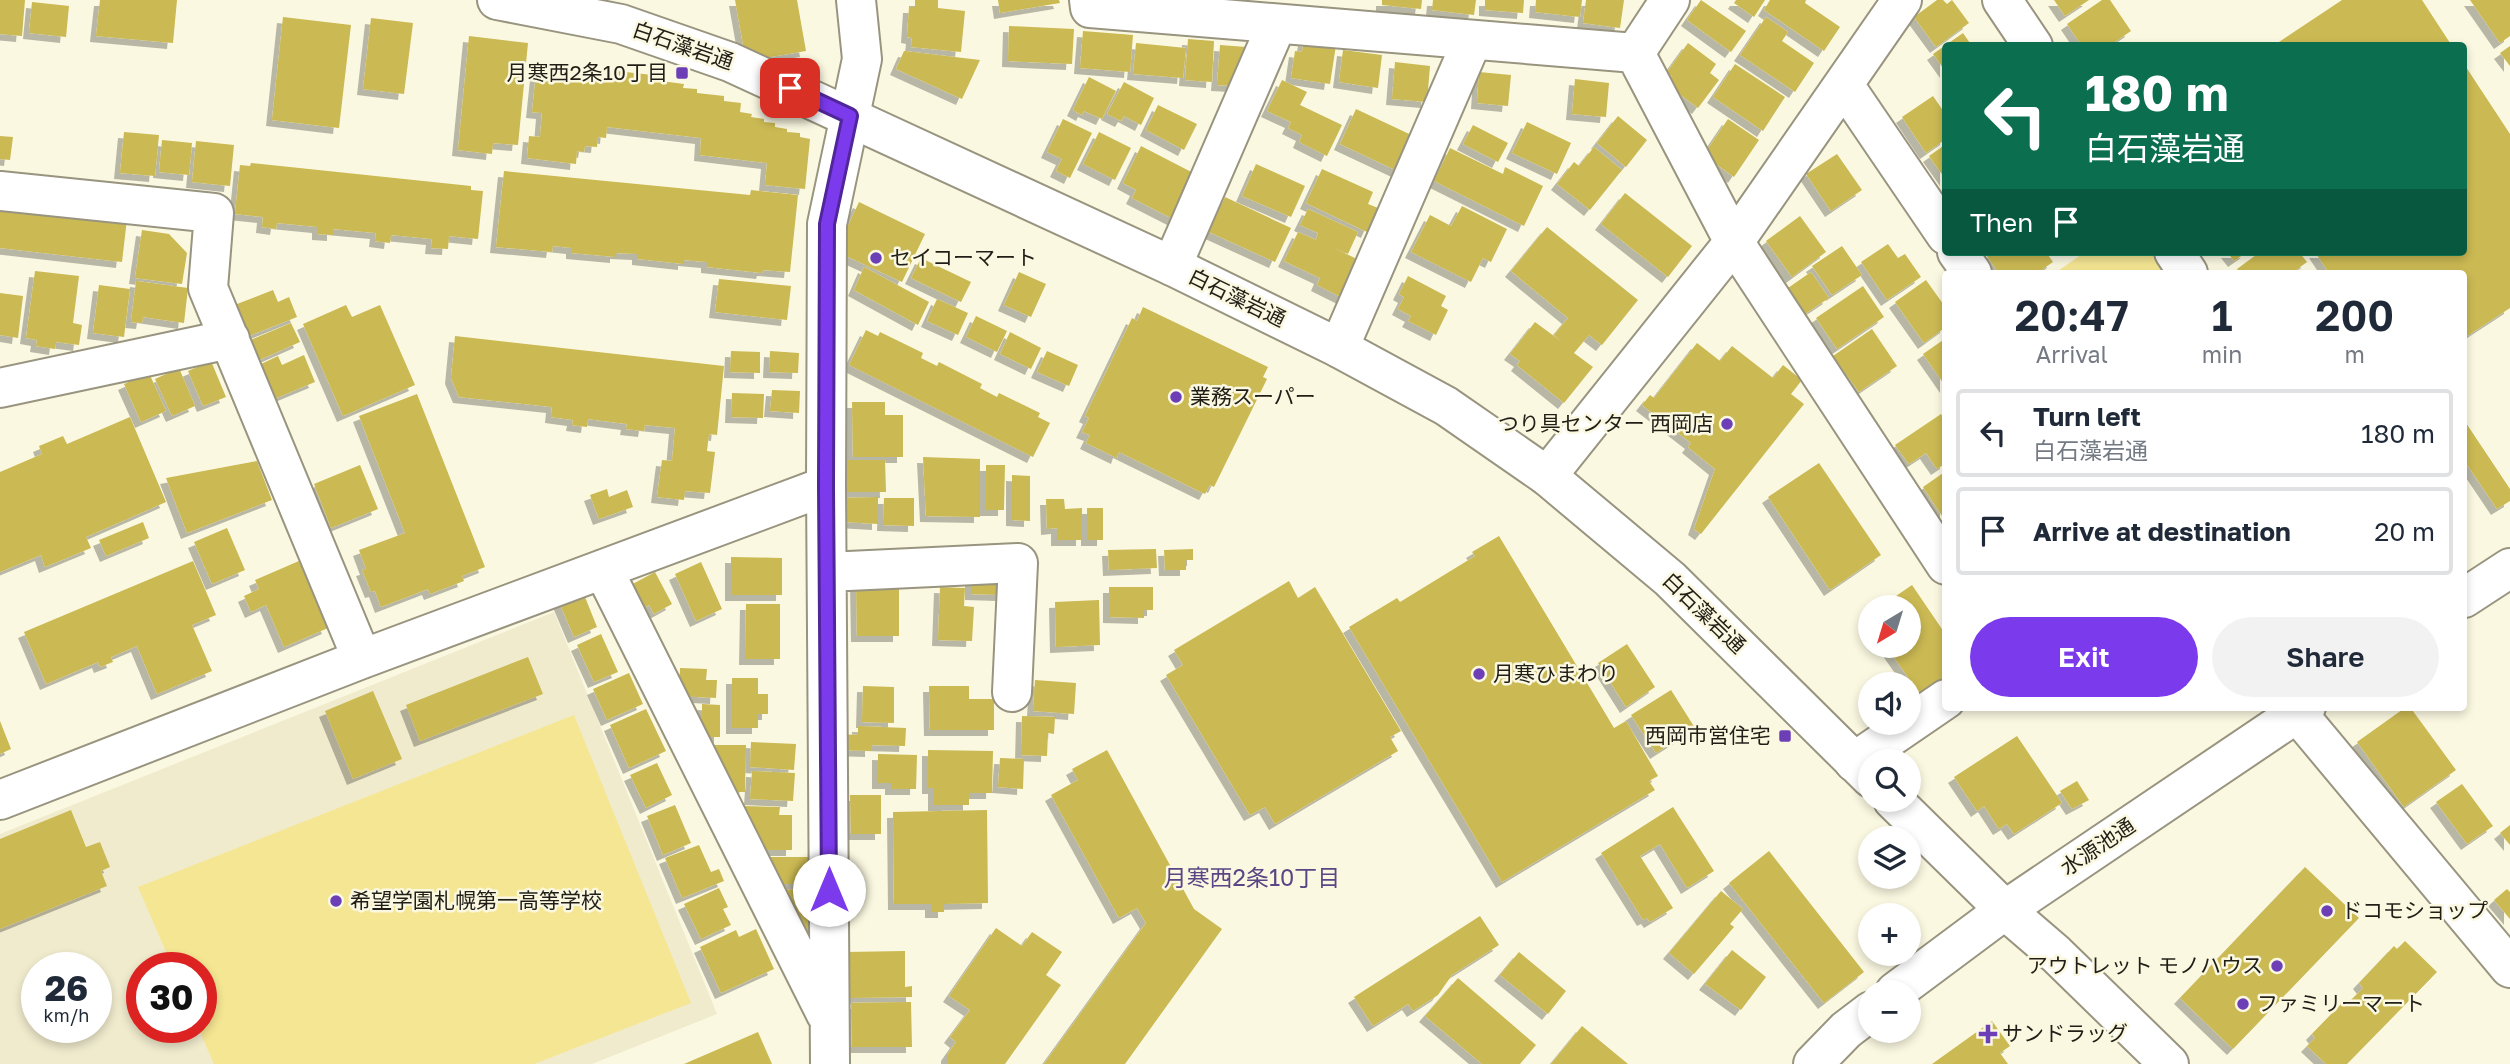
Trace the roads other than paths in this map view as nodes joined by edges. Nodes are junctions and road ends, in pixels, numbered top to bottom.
1 (497, 0) edge
2 (856, 0) edge
3 (1089, 0) edge
4 (1670, 0) edge
5 (1902, 0) edge
6 (2002, 0) edge
7 (622, 12) edge
8 (1359, 15) edge
9 (1277, 24) junction
10 (1472, 41) junction
11 (2030, 42) edge
12 (1636, 53) junction
13 (1844, 85) junction
14 (850, 116) junction
15 (0, 191) edge
16 (1942, 230) edge
17 (1734, 242) junction
18 (1172, 266) junction
19 (230, 339) junction
20 (1339, 348) junction
21 (0, 388) edge
22 (1547, 476) junction
23 (826, 486) junction
24 (1942, 559) edge
25 (2510, 568) edge
26 (603, 569) junction
27 (827, 572) junction
28 (2467, 596) edge
29 (362, 659) junction
30 (1012, 692) dead end
31 (1942, 702) edge
32 (2301, 711) edge
33 (2303, 711) edge
34 (1888, 749) edge
35 (1858, 765) edge
36 (0, 800) edge
37 (1905, 812) edge
38 (2005, 910) junction
39 (2510, 968) edge
40 (1911, 980) edge
41 (1858, 1021) edge
42 (830, 1022) junction
43 (830, 1064) edge
44 (1813, 1064) edge
45 (2169, 1064) edge

1 - 7 street, 白石藻岩通
2 - 14 street
3 - 9 street
4 - 12 street
5 - 13 street
6 - 11 street
7 - 14 street, 白石藻岩通
8 - 9 street
8 - 10 street
9 - 18 street
10 - 12 street
10 - 20 street
12 - 17 street
13 - 16 street
13 - 17 street
14 - 18 street, 白石藻岩通
14 - 23 street
15 - 19 street
17 - 22 street
17 - 24 street
18 - 20 street, 白石藻岩通
19 - 21 street
19 - 29 street
20 - 22 street, 白石藻岩通
22 - 35 street, 白石藻岩通
23 - 26 street
23 - 27 street
25 - 28 street
26 - 29 street
26 - 42 street
27 - 30 street
27 - 42 street
29 - 36 street
31 - 34 street
32 - 38 street, 水源池通
33 - 39 street
37 - 38 street
38 - 40 street, 水源池通
38 - 45 street
41 - 44 street
42 - 43 street

